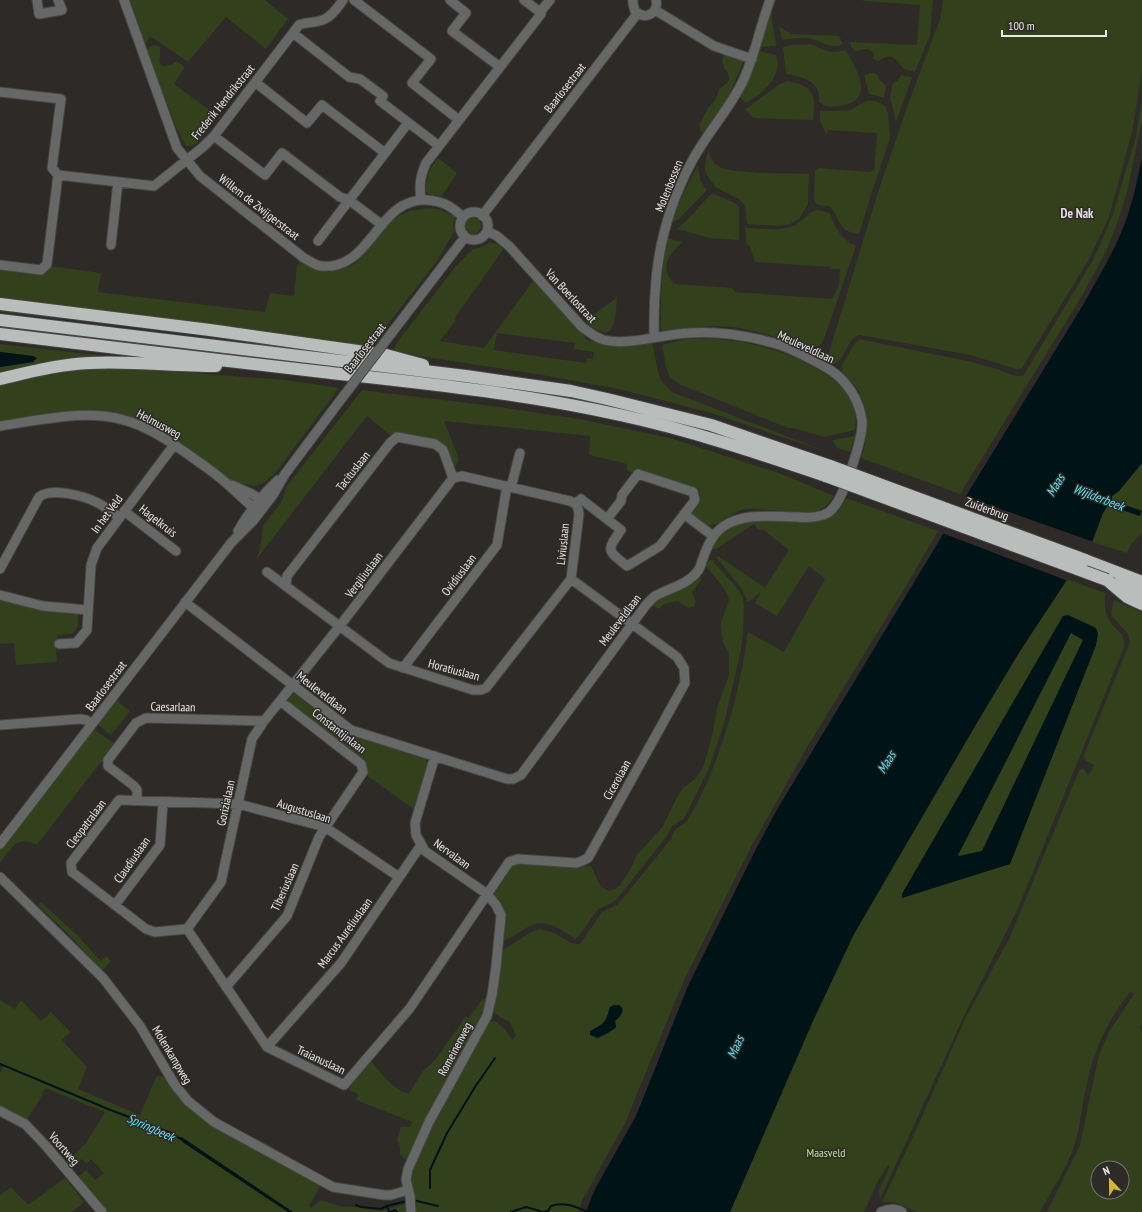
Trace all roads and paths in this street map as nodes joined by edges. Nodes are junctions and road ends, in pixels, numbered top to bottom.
1 (37, 0) edge
2 (58, 0) edge
3 (124, 0) edge
4 (343, 0) edge
5 (354, 0) edge
6 (450, 0) edge
7 (524, 0) edge
8 (550, 0) edge
9 (633, 0) edge
10 (656, 0) edge
11 (770, 0) edge
12 (655, 10) junction
13 (540, 12) junction
14 (638, 14) junction
15 (293, 33) junction
16 (752, 59) junction
17 (500, 67) junction
18 (255, 82) junction
19 (0, 92) edge
20 (459, 120) junction
21 (408, 124) junction
22 (214, 136) junction
23 (439, 146) junction
24 (385, 154) junction
25 (187, 161) junction
26 (58, 174) junction
27 (118, 182) junction
28 (349, 200) junction
29 (420, 200) junction
30 (482, 216) junction
31 (464, 217) junction
32 (382, 225) junction
33 (487, 231) junction
34 (466, 237) junction
35 (318, 241) dead end
36 (111, 245) dead end
37 (0, 265) edge
38 (0, 304) edge
39 (0, 320) edge
40 (0, 334) edge
41 (654, 337) junction
42 (273, 366) junction
43 (466, 376) junction
44 (0, 379) edge
45 (0, 426) edge
46 (174, 444) junction
47 (520, 453) dead end
48 (828, 471) junction
49 (453, 478) junction
50 (226, 482) junction
51 (509, 487) junction
52 (263, 502) junction
53 (576, 503) junction
54 (256, 510) junction
55 (122, 514) junction
56 (684, 514) junction
57 (607, 519) junction
58 (713, 536) junction
59 (176, 551) dead end
60 (0, 569) edge
61 (267, 572) dead end
62 (571, 579) junction
63 (1135, 582) edge
64 (286, 586) junction
65 (1142, 593) edge
66 (0, 594) edge
67 (185, 602) junction
68 (1142, 604) edge
69 (88, 610) junction
70 (632, 624) junction
71 (339, 626) junction
72 (59, 644) dead end
73 (403, 668) junction
74 (293, 685) junction
75 (280, 701) junction
76 (264, 721) junction
77 (92, 724) junction
78 (0, 725) edge
79 (435, 756) junction
80 (137, 800) junction
81 (163, 802) junction
82 (238, 804) junction
83 (325, 827) junction
84 (0, 844) edge
85 (421, 845) junction
86 (0, 877) edge
87 (399, 877) junction
88 (487, 894) junction
89 (115, 905) junction
90 (187, 929) junction
91 (226, 987) junction
92 (267, 1047) junction
93 (0, 1111) edge
94 (410, 1201) edge
95 (878, 1210) edge
96 (102, 1212) edge
97 (902, 1212) edge

1 - 2 street
3 - 25 street, Willem de Zwijgerstraat
4 - 15 street, Frederik Hendrikstraat
5 - 20 street
6 - 17 street
7 - 13 street
8 - 13 street
9 - 14 street
10 - 12 street
11 - 16 street, Molenbossen
12 - 14 street
12 - 16 street
13 - 17 street
14 - 30 street, Baarlosestraat
15 - 18 street, Frederik Hendrikstraat
15 - 21 street
16 - 41 street, Molenbossen
17 - 20 street
18 - 22 street, Frederik Hendrikstraat
18 - 24 street
19 - 26 street
20 - 23 street
21 - 23 street
21 - 24 street
22 - 25 street, Frederik Hendrikstraat
22 - 28 street
23 - 29 street
24 - 28 street
25 - 27 street, Frederik Hendrikstraat
25 - 32 street, Willem de Zwijgerstraat
26 - 27 street, Frederik Hendrikstraat
26 - 37 street
27 - 36 street
28 - 32 street
28 - 35 street
29 - 31 street, Willem de Zwijgerstraat
29 - 32 street, Willem de Zwijgerstraat
30 - 31 street
30 - 33 street
31 - 34 street
33 - 34 street
33 - 41 street, Van Boerlostraat
34 - 52 street, Baarlosestraat, bridge
38 - 43 highway
39 - 43 highway
40 - 42 highway
41 - 58 street, Meuleveldlaan
42 - 44 highway
42 - 48 highway
43 - 48 highway
45 - 46 street, Helmusweg
46 - 50 street, Helmusweg
46 - 55 street, In het Veld
47 - 51 street
48 - 63 highway, Zuiderbrug, bridge
48 - 63 highway, Zuiderbrug, bridge
49 - 51 street
49 - 64 street, Tacituslaan
49 - 71 street, Vergiliuslaan
50 - 52 street, Helmusweg
50 - 54 street, Helmusweg
51 - 53 street
51 - 73 street, Ovidiuslaan
52 - 54 street, Baarlosestraat
53 - 57 street
53 - 62 street, Liviuslaan
54 - 67 street, Baarlosestraat
55 - 59 street, Hagelkruis
55 - 60 street, Hagelkruis
55 - 69 street, In het Veld
56 - 57 street
56 - 57 street
56 - 58 street
58 - 70 street, Meuleveldlaan
61 - 64 street
62 - 70 street, Liviuslaan
62 - 73 street, Horatiuslaan
63 - 65 highway
63 - 68 highway
64 - 71 street
66 - 69 street
67 - 74 street, Meuleveldlaan
67 - 77 street, Baarlosestraat
69 - 72 street, In het Veld
70 - 79 street, Meuleveldlaan
70 - 88 street, Cicerolaan
71 - 73 street, Horatiuslaan
71 - 74 street, Vergiliuslaan
74 - 75 street, Gorizialaan
74 - 79 street, Meuleveldlaan
75 - 76 street, Gorizialaan
75 - 83 street, Constantijnlaan
76 - 80 street, Caesarlaan
76 - 82 street, Gorizialaan
77 - 78 street
77 - 84 street, Baarlosestraat
79 - 85 street, Nervalaan
80 - 81 street, Cleopatralaan
80 - 89 street, Cleopatralaan
81 - 82 street, Cleopatralaan
81 - 89 street, Claudiuslaan
82 - 83 street, Augustuslaan
82 - 90 street, Gorizialaan
83 - 87 street, Augustuslaan
83 - 91 street, Tiberiuslaan
85 - 87 street, Marcus Aureliuslaan
85 - 88 street, Nervalaan
86 - 94 street, Molenkampweg
87 - 92 street, Marcus Aureliuslaan
88 - 92 street, Traianuslaan
88 - 94 street, Romeinenweg
89 - 90 street, Cleopatralaan
90 - 91 street, Traianuslaan
91 - 92 street, Traianuslaan
93 - 96 street, Voortweg
95 - 97 street

